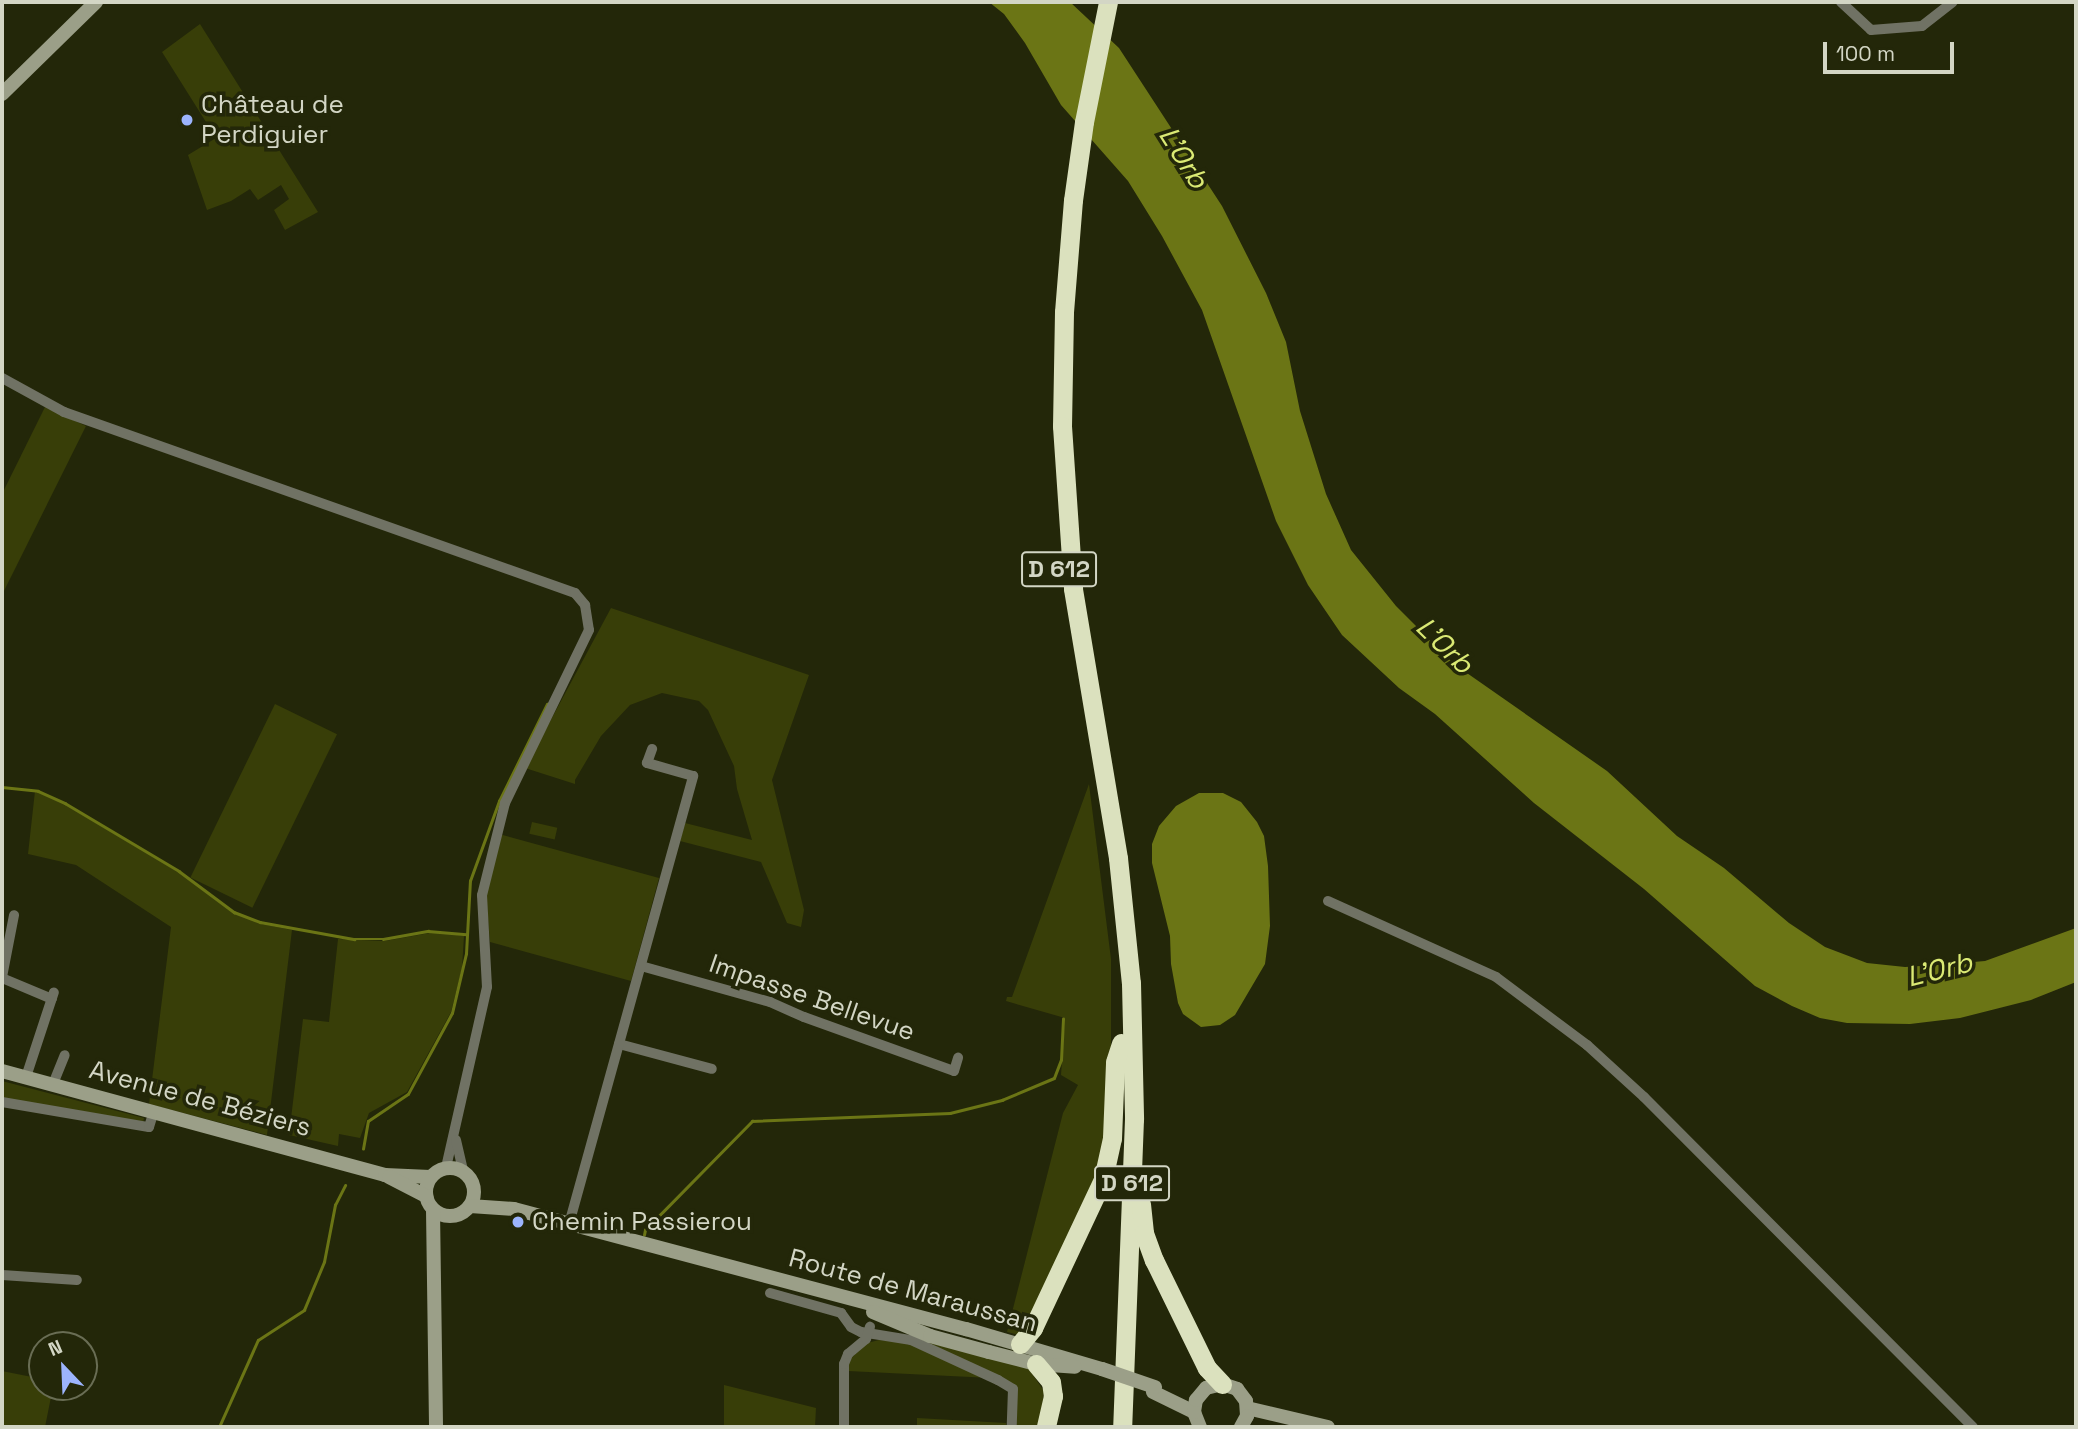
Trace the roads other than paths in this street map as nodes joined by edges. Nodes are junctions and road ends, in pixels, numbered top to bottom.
1 (96, 2) edge
2 (1096, 2) edge
3 (1108, 2) edge
4 (1841, 2) edge
5 (1953, 2) edge
6 (2, 94) edge
7 (1071, 171) junction
8 (2, 378) edge
9 (652, 749) dead end
10 (1328, 901) dead end
11 (14, 915) dead end
12 (641, 966) junction
13 (2, 978) edge
14 (619, 1045) junction
15 (1128, 1046) junction
16 (65, 1055) dead end
17 (958, 1058) dead end
18 (712, 1069) dead end
19 (2, 1071) edge
20 (26, 1077) junction
21 (53, 1084) junction
22 (2, 1102) edge
23 (154, 1111) junction
24 (455, 1138) junction
25 (446, 1168) junction
26 (463, 1171) junction
27 (385, 1175) junction
28 (430, 1177) junction
29 (474, 1188) junction
30 (426, 1196) junction
31 (470, 1206) junction
32 (514, 1209) junction
33 (433, 1210) junction
34 (452, 1216) junction
35 (569, 1223) junction
36 (435, 1253) junction
37 (2, 1275) edge
38 (765, 1276) junction
39 (77, 1280) dead end
40 (770, 1293) dead end
41 (866, 1309) junction
42 (882, 1315) junction
43 (869, 1331) junction
44 (1020, 1344) junction
45 (1036, 1364) junction
46 (1101, 1372) junction
47 (1222, 1384) junction
48 (1154, 1390) junction
49 (1199, 1394) junction
50 (1247, 1408) junction
51 (1194, 1412) junction
52 (1278, 1418) junction
53 (436, 1427) edge
54 (844, 1427) edge
55 (1012, 1427) edge
56 (1046, 1427) edge
57 (1110, 1427) edge
58 (1122, 1427) edge
59 (1200, 1427) edge
60 (1243, 1427) edge
61 (1328, 1427) edge
62 (1973, 1427) edge

1 - 6 main road
2 - 7 highway, D 612
3 - 7 highway, D 612
4 - 5 street
7 - 15 highway, D 612
8 - 24 street
9 - 12 street
10 - 62 street
11 - 13 street
12 - 14 street
12 - 17 street, Impasse Bellevue
13 - 20 street
14 - 18 street
14 - 35 street
15 - 44 highway
15 - 47 highway
15 - 57 highway, D 612
15 - 58 highway, D 612
16 - 21 street
19 - 20 main road, Avenue de Béziers
20 - 21 main road, Avenue de Béziers
21 - 23 main road, Avenue de Béziers
22 - 23 street
23 - 27 main road, Avenue de Béziers
24 - 25 street
24 - 26 street
25 - 26 main road
25 - 28 main road
26 - 29 main road
27 - 28 main road, Avenue de Béziers
27 - 30 main road, Avenue de Béziers
28 - 30 main road
29 - 31 main road
29 - 32 main road
30 - 33 main road
31 - 32 main road
31 - 34 main road
32 - 35 main road
33 - 34 main road
33 - 36 main road
34 - 36 main road
35 - 38 main road
36 - 53 main road
37 - 39 street
38 - 41 main road, Route de Maraussan
38 - 44 main road, Route de Maraussan
40 - 43 street
41 - 42 main road, Route de Maraussan
41 - 43 street
42 - 43 street
42 - 45 main road, Route de Maraussan
43 - 54 street
43 - 55 street
44 - 46 main road, Route de Maraussan
45 - 46 main road, Route de Maraussan
45 - 56 highway
46 - 48 main road, Route de Maraussan, bridge
47 - 49 main road
47 - 50 main road
48 - 49 main road, Route de Maraussan
48 - 51 main road, Route de Maraussan
49 - 51 main road
50 - 52 main road
50 - 60 main road
51 - 59 main road
52 - 60 main road
52 - 61 main road

